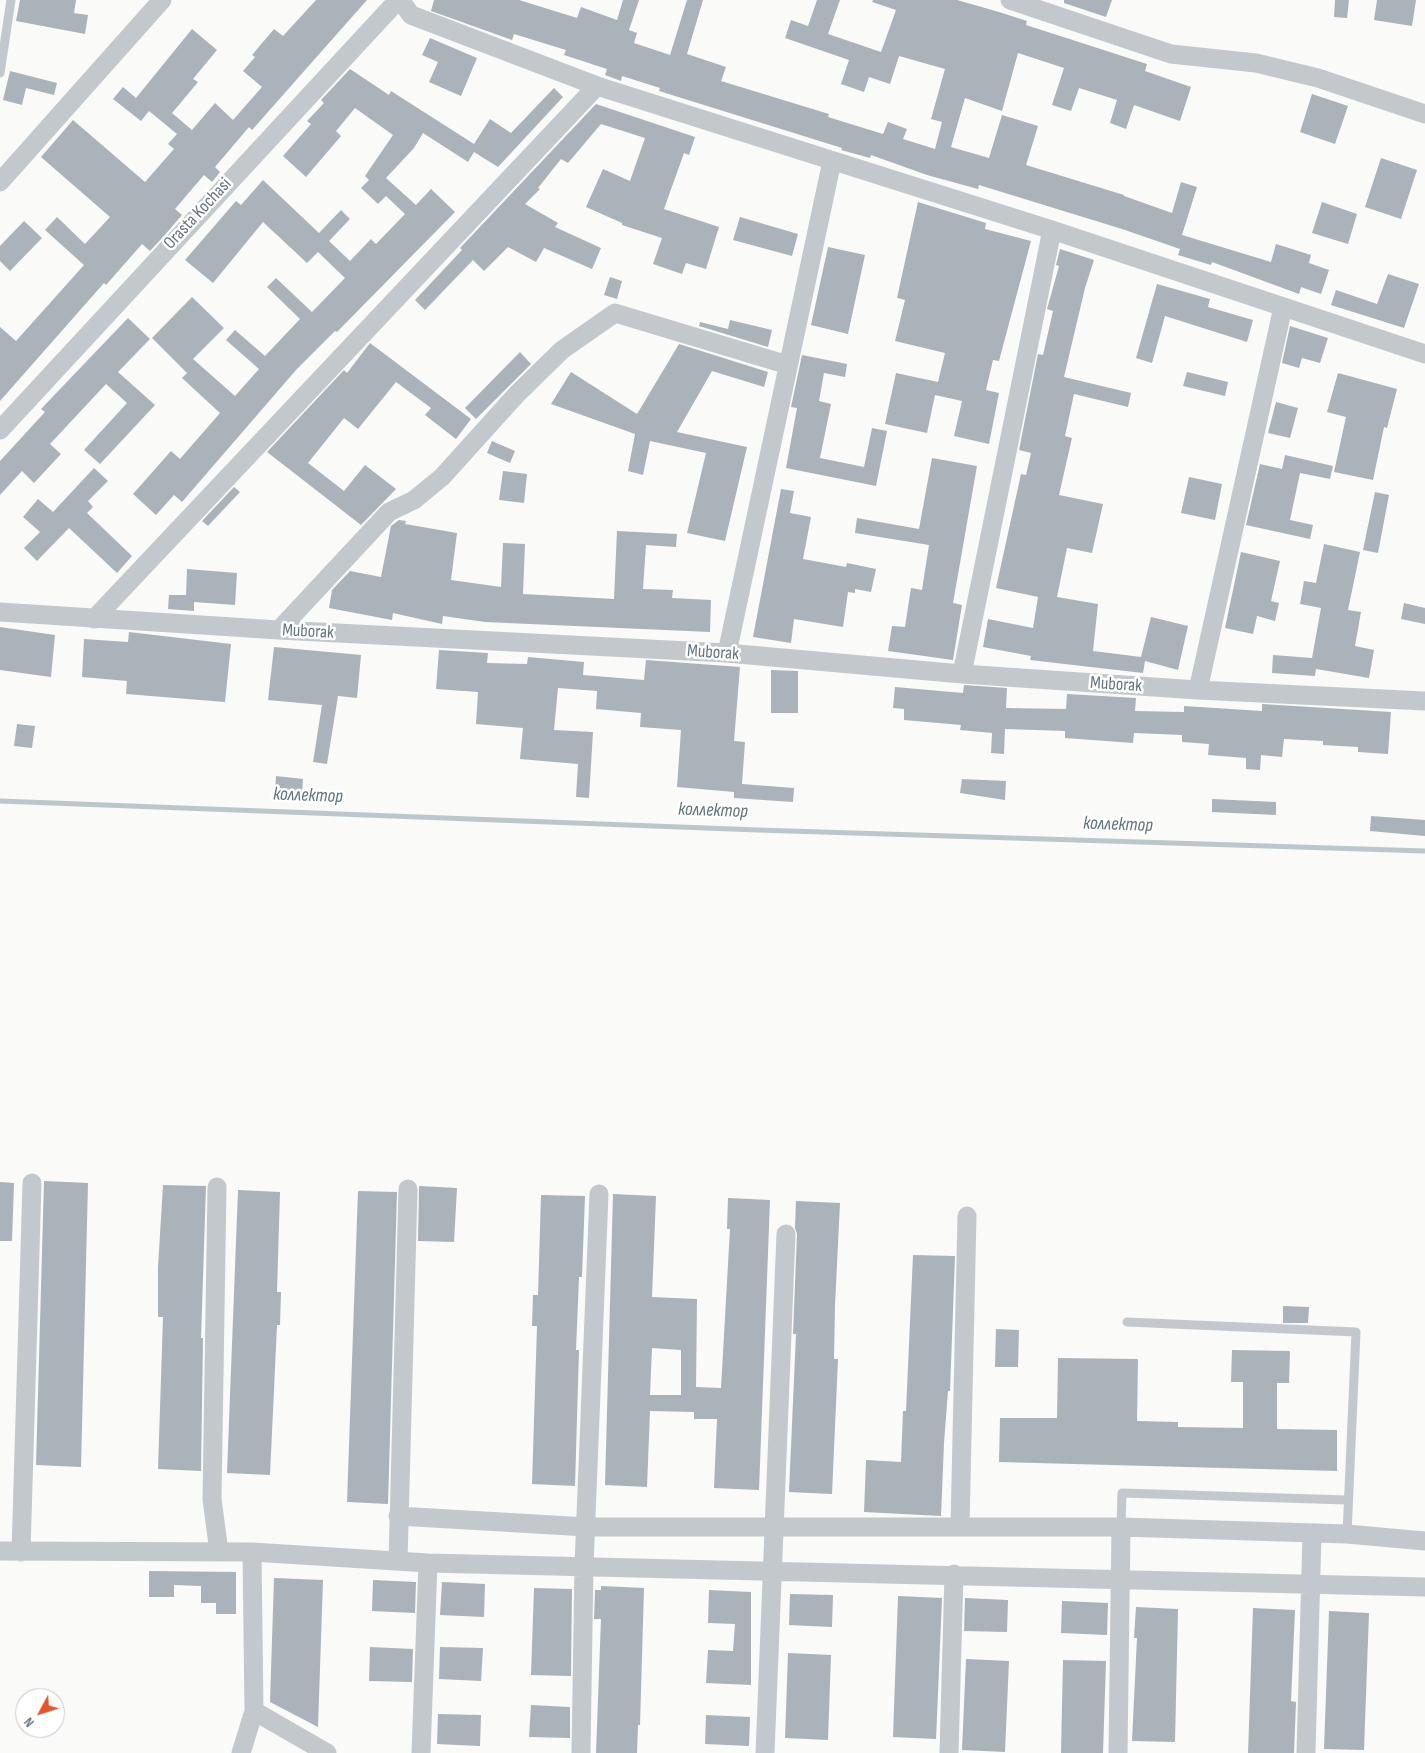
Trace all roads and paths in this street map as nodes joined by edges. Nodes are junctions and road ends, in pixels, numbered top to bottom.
1 (12, 0) edge
2 (162, 0) edge
3 (399, 0) edge
4 (1010, 0) edge
5 (0, 73) edge
6 (597, 86) junction
7 (1425, 114) edge
8 (832, 161) junction
9 (0, 182) edge
10 (1052, 230) junction
11 (1283, 307) junction
12 (1425, 354) edge
13 (788, 365) junction
14 (0, 430) edge
15 (0, 612) edge
16 (94, 619) junction
17 (279, 630) junction
18 (727, 653) junction
19 (962, 674) junction
20 (1198, 690) junction
21 (1425, 701) edge
22 (32, 1183) dead end
23 (217, 1187) dead end
24 (408, 1189) dead end
25 (599, 1194) dead end
26 (967, 1216) dead end
27 (786, 1234) dead end
28 (1127, 1322) dead end
29 (1347, 1500) junction
30 (398, 1516) junction
31 (960, 1526) junction
32 (587, 1527) junction
33 (774, 1527) junction
34 (1121, 1528) junction
35 (1312, 1533) junction
36 (1347, 1534) junction
37 (1425, 1541) edge
38 (0, 1551) edge
39 (21, 1552) junction
40 (219, 1552) junction
41 (252, 1552) junction
42 (398, 1561) junction
43 (428, 1563) junction
44 (584, 1565) junction
45 (772, 1570) junction
46 (954, 1574) junction
47 (1120, 1579) junction
48 (1311, 1584) junction
49 (1425, 1587) edge
50 (254, 1711) junction
51 (242, 1753) edge
52 (327, 1753) edge
53 (421, 1753) edge
54 (581, 1753) edge
55 (765, 1753) edge
56 (949, 1753) edge
57 (1118, 1753) edge
58 (1306, 1753) edge

1 - 5 lane
2 - 9 street
3 - 6 street
3 - 14 street, Orasta Kochasi
4 - 7 street
6 - 8 street
6 - 16 street
8 - 10 street
8 - 13 street
10 - 11 street
10 - 19 street
11 - 12 street
11 - 20 street
13 - 17 street
13 - 18 street
15 - 16 street, Muborak
16 - 17 street, Muborak
17 - 18 street, Muborak
18 - 19 street, Muborak
19 - 20 street, Muborak
20 - 21 street, Muborak
22 - 39 street
23 - 40 street
24 - 30 street
25 - 32 street
26 - 31 street
27 - 33 street
28 - 29 lane
29 - 34 lane
29 - 36 lane
30 - 32 street
30 - 42 street
31 - 33 street
31 - 34 street
32 - 33 street
32 - 44 street
33 - 45 street
34 - 35 street
34 - 47 street
35 - 36 street
35 - 48 street
36 - 37 street
38 - 39 street
39 - 40 street
40 - 41 street
41 - 42 street
41 - 50 street
42 - 43 street
43 - 44 street
43 - 53 street
44 - 45 street
44 - 54 street
45 - 46 street
45 - 55 street
46 - 47 street
46 - 56 street
47 - 48 street
47 - 57 street
48 - 49 street
48 - 58 street
50 - 51 street
50 - 52 street

